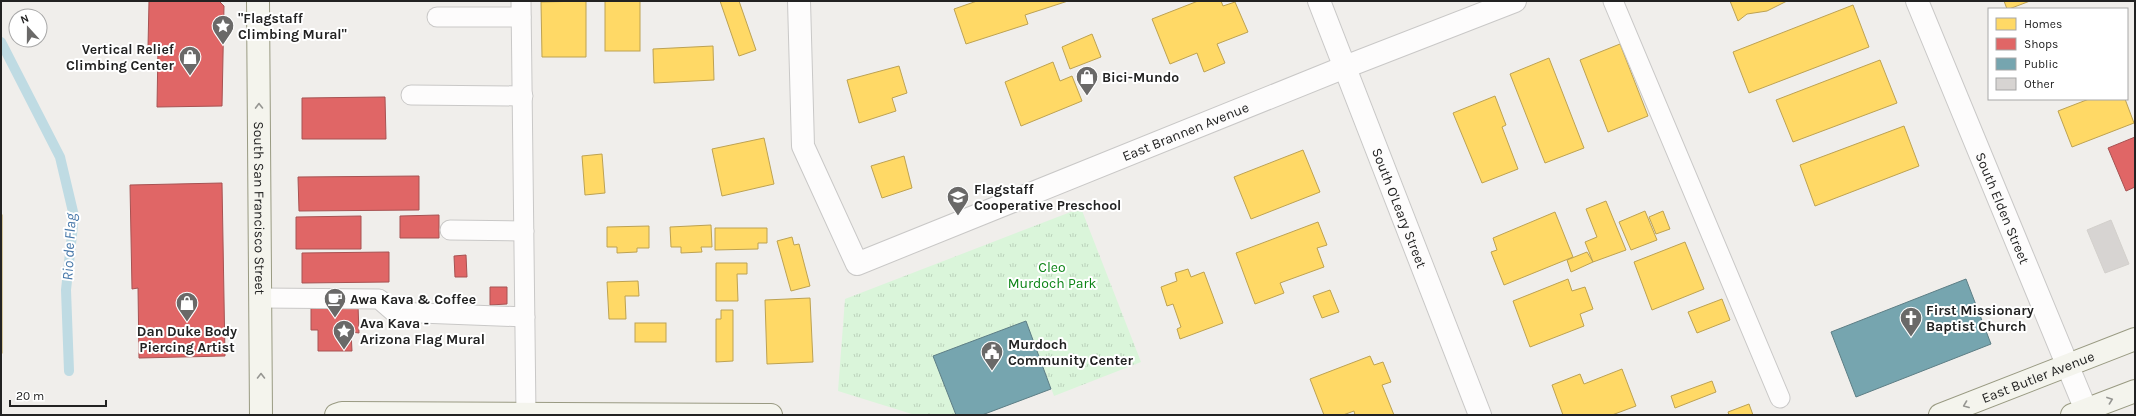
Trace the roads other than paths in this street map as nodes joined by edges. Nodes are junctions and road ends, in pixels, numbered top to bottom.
1 (258, 1) edge
2 (799, 1) edge
3 (1319, 1) edge
4 (1515, 1) edge
5 (1613, 1) edge
6 (1917, 1) edge
7 (521, 9) edge
8 (438, 17) dead end
9 (1346, 67) junction
10 (411, 95) dead end
11 (523, 96) junction
12 (450, 230) dead end
13 (524, 231) junction
14 (261, 298) junction
15 (525, 317) junction
16 (2135, 339) edge
17 (2068, 365) junction
18 (2135, 391) edge
19 (1780, 398) dead end
20 (2082, 413) edge
21 (526, 414) junction
22 (261, 415) edge
23 (336, 415) edge
24 (771, 415) edge
25 (1480, 415) edge
26 (1940, 415) edge

14 -> 1 main road, South San Francisco Street
2 - 9 street, East Brannen Avenue
3 - 9 street, South O'Leary Street
4 - 9 street, East Brannen Avenue
5 - 19 lane
6 - 17 street, South Elden Street
7 - 8 lane
7 - 11 lane
9 - 25 street, South O'Leary Street
10 - 11 lane
11 - 13 lane
12 - 13 lane
13 - 15 lane
14 - 15 lane
22 -> 14 main road, South San Francisco Street
15 - 21 lane
16 - 17 main road, East Butler Avenue
17 - 20 street, South Elden Street
17 -> 26 main road, East Butler Avenue
20 -> 18 main road
21 - 23 main road
21 - 24 main road

